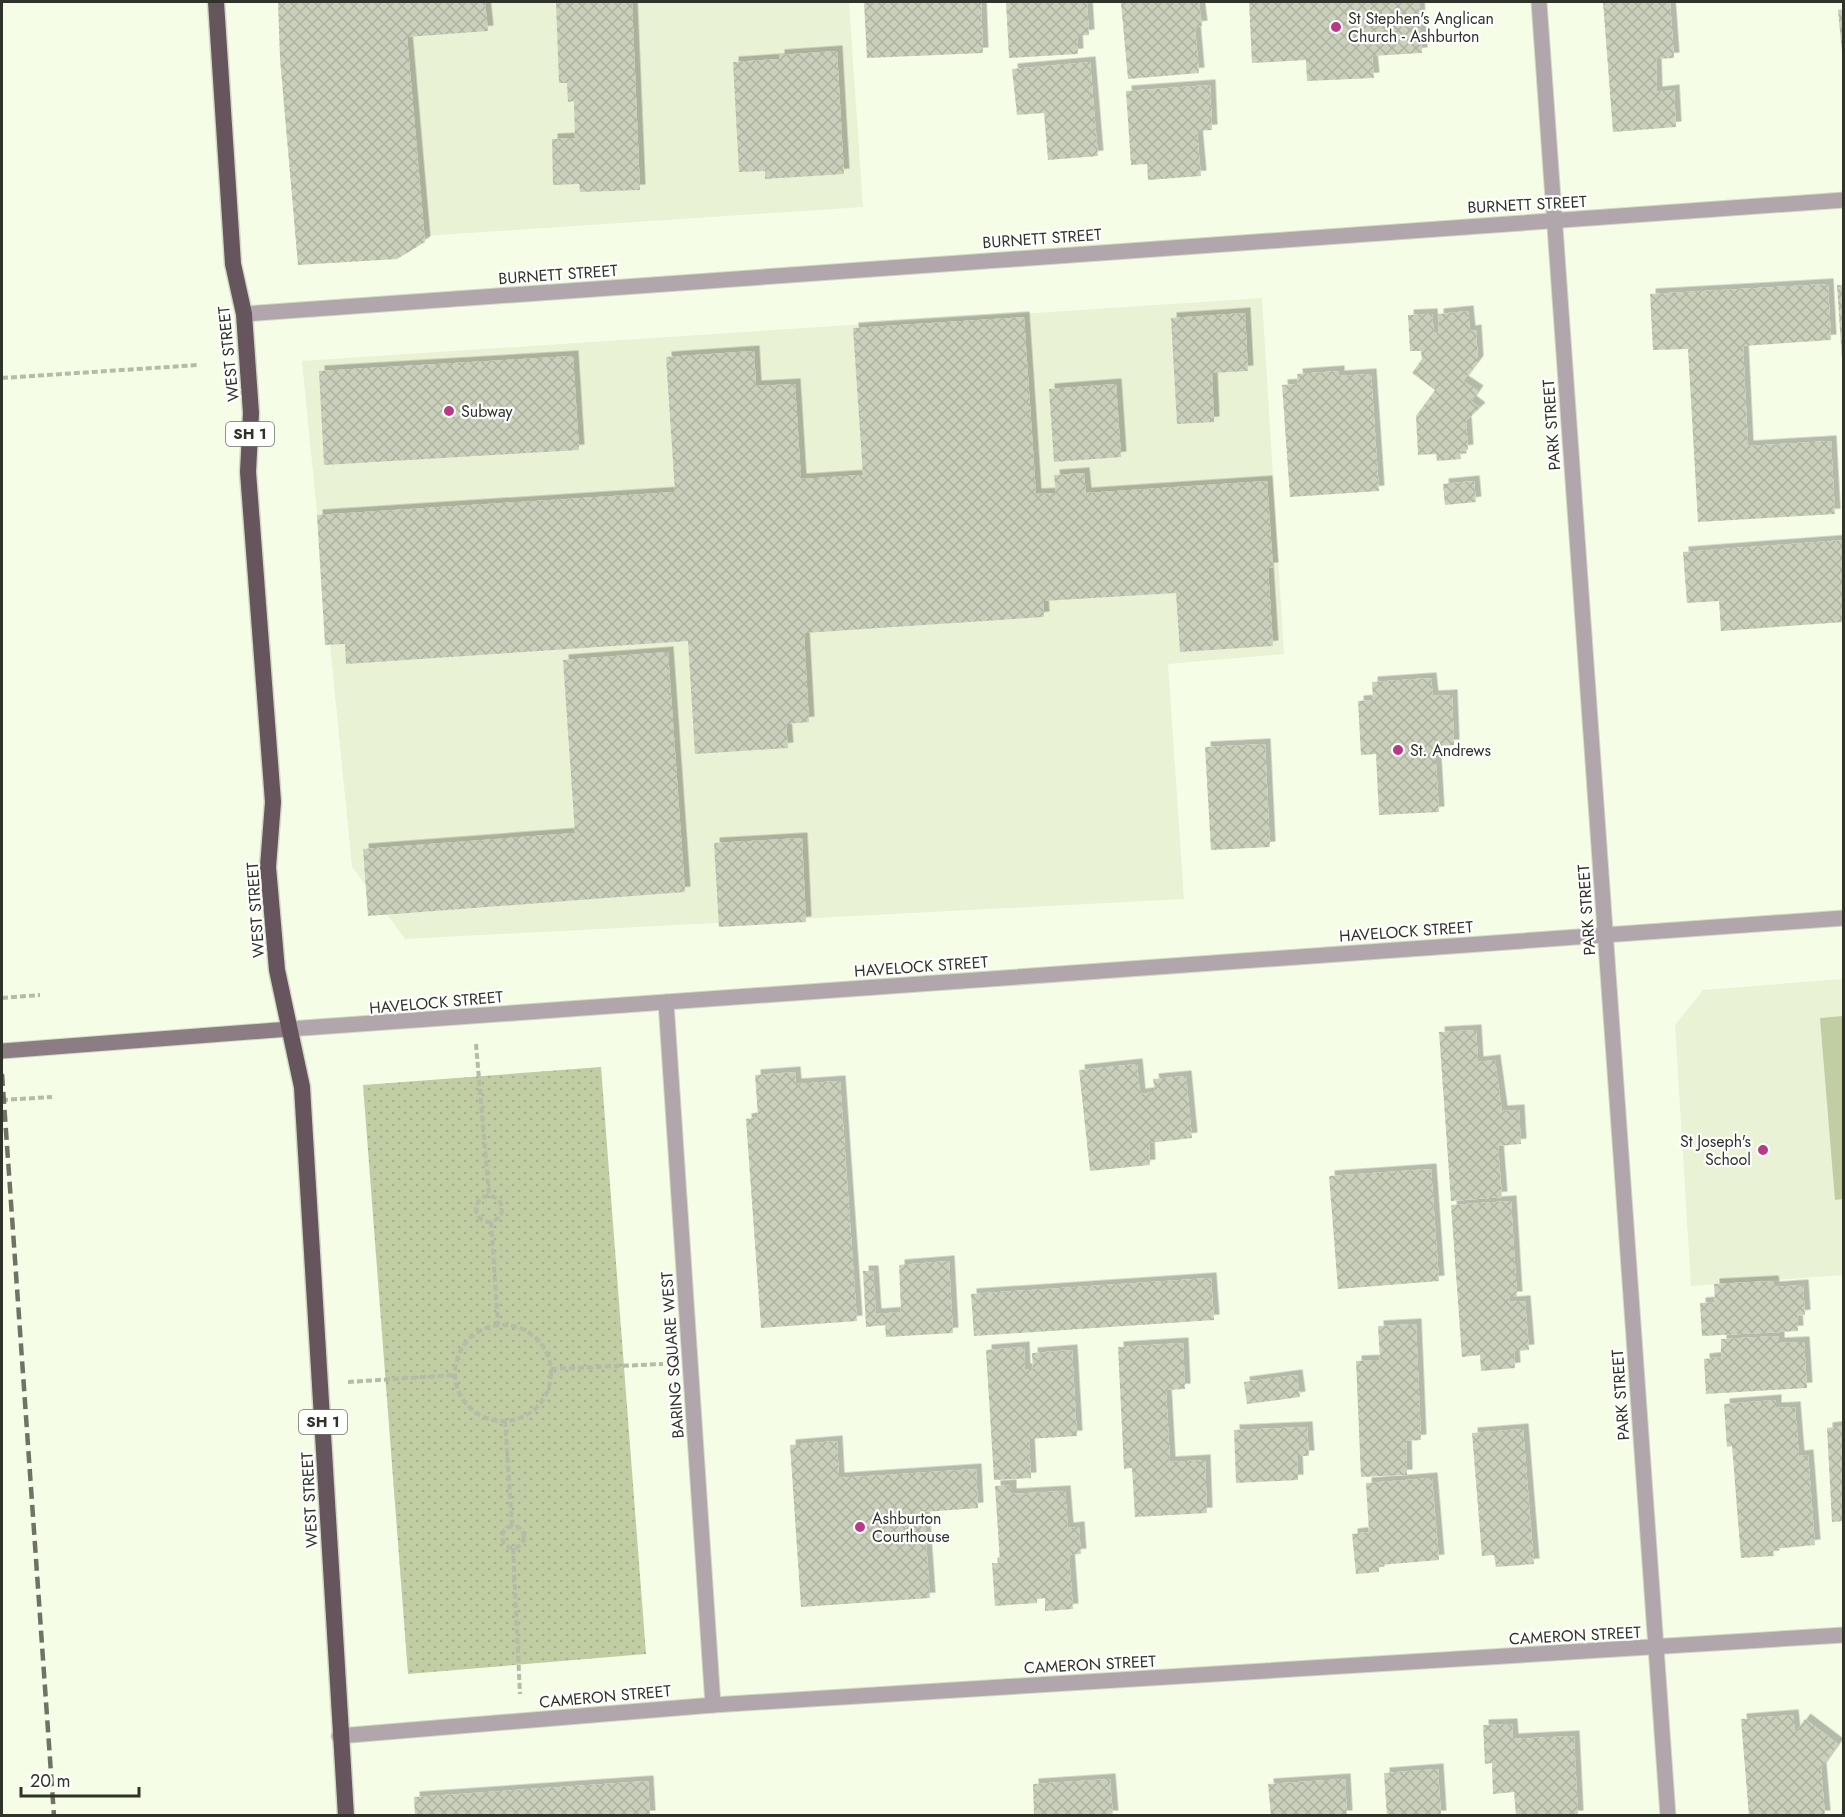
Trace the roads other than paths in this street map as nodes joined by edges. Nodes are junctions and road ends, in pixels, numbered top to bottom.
1 (216, 2) edge
2 (1539, 2) edge
3 (1844, 200) edge
4 (1555, 219) junction
5 (244, 314) junction
6 (1844, 918) edge
7 (1605, 934) junction
8 (666, 1002) junction
9 (289, 1029) junction
10 (2, 1051) edge
11 (1844, 1635) edge
12 (1656, 1648) junction
13 (713, 1705) junction
14 (339, 1736) junction
15 (346, 1815) edge
16 (1668, 1815) edge

1 - 5 highway, WEST STREET / SH 1
2 - 4 street, PARK STREET
3 - 4 street, BURNETT STREET
4 - 5 street, BURNETT STREET
4 - 7 street, PARK STREET
5 - 9 highway, WEST STREET / SH 1
6 - 7 street, HAVELOCK STREET
7 - 8 street, HAVELOCK STREET
7 - 12 street, PARK STREET
8 - 9 street, HAVELOCK STREET
8 - 13 street, BARING SQUARE WEST
9 - 10 main road, HAVELOCK STREET
9 - 14 highway, WEST STREET / SH 1
11 - 12 street, CAMERON STREET
12 - 13 street, CAMERON STREET
12 - 16 street, PARK STREET
13 - 14 street, CAMERON STREET
14 - 15 highway, WEST STREET / SH 1

